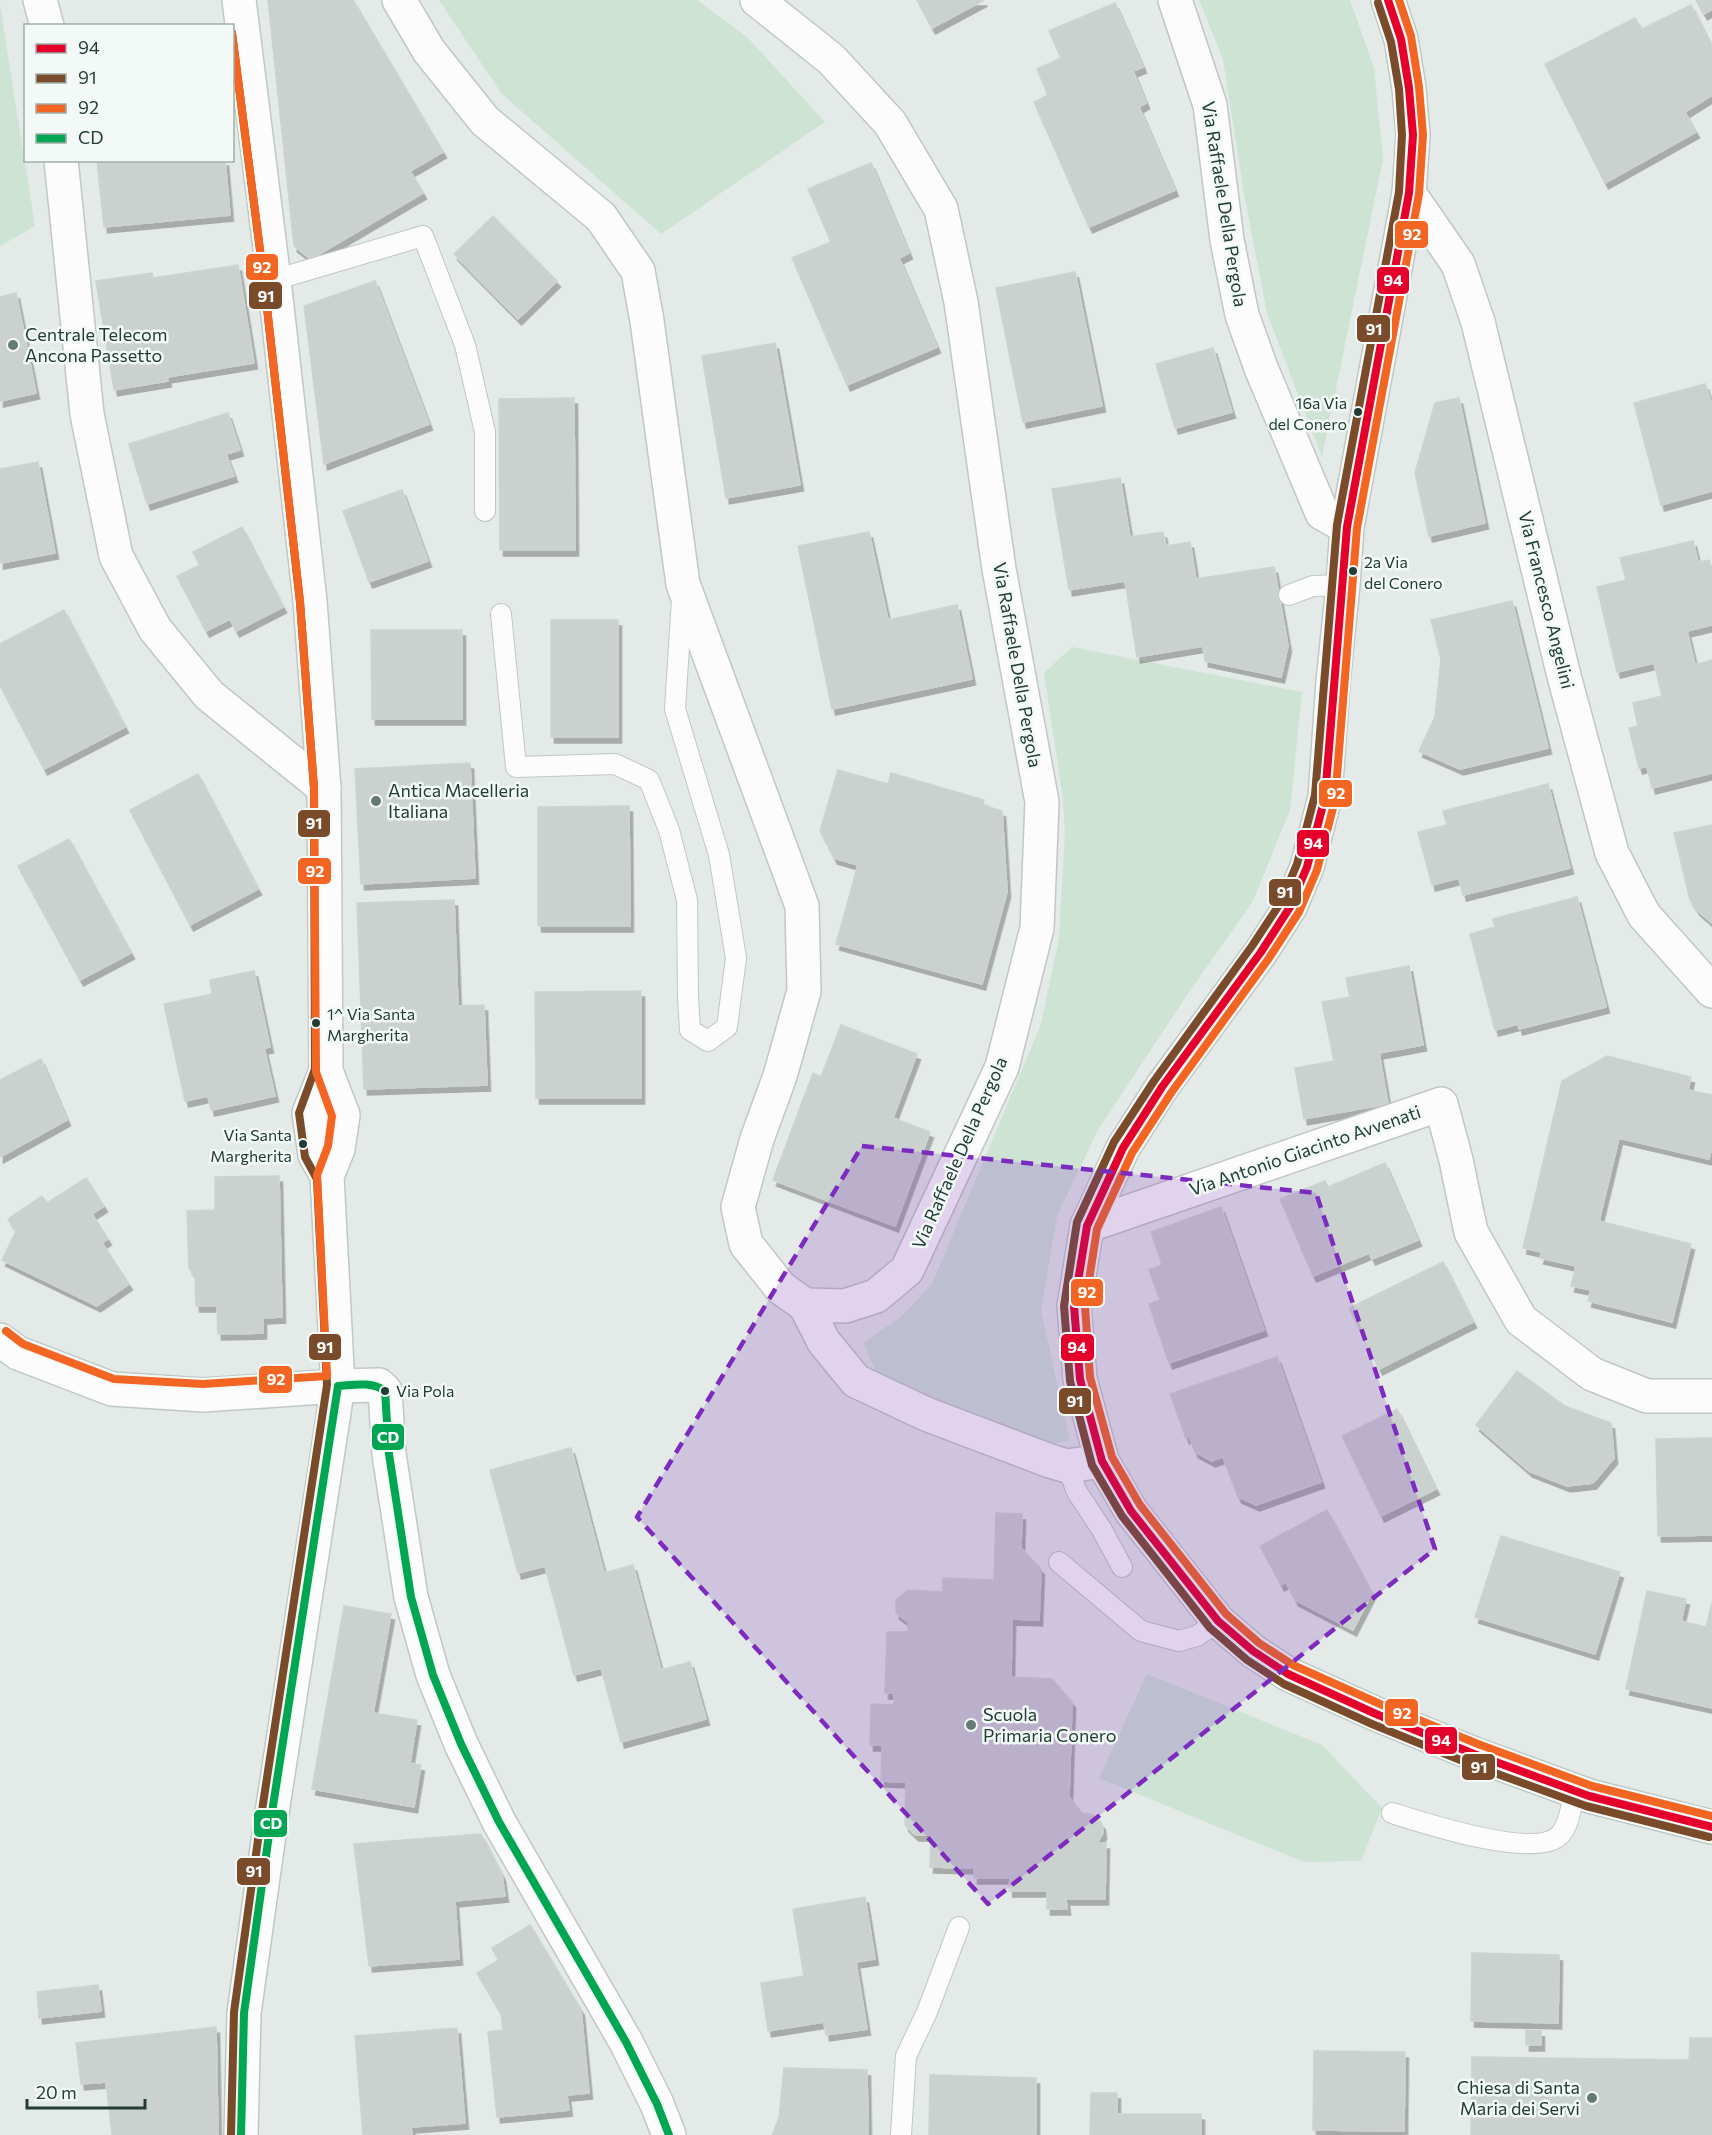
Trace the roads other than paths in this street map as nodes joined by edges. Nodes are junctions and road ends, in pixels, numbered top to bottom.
1 (40, 0) edge
2 (240, 0) edge
3 (399, 0) edge
4 (757, 0) edge
5 (1175, 0) edge
6 (1388, 0) edge
7 (46, 24) edge
8 (61, 162) edge
9 (1408, 193) junction
10 (274, 280) junction
11 (485, 511) dead end
12 (1347, 527) junction
13 (683, 584) junction
14 (1343, 585) junction
15 (1289, 595) dead end
16 (501, 614) dead end
17 (324, 788) junction
18 (1712, 991) edge
19 (1087, 1227) junction
20 (805, 1305) junction
21 (0, 1340) edge
22 (338, 1386) junction
23 (1712, 1396) edge
24 (1102, 1461) junction
25 (1067, 1466) junction
26 (1059, 1562) dead end
27 (1122, 1567) dead end
28 (1218, 1621) junction
29 (1575, 1791) junction
30 (1392, 1813) dead end
31 (1712, 1827) edge
32 (959, 1928) dead end
33 (241, 2135) edge
34 (669, 2135) edge
35 (901, 2135) edge

1 - 7 street
2 - 10 street
3 - 13 street
4 - 20 street, Via Raffaele Della Pergola
5 - 12 street, Via Raffaele Della Pergola
6 - 9 street
8 - 17 street
9 - 12 street
9 - 18 street, Via Francesco Angelini
10 - 11 lane
10 - 17 street
12 - 14 street
13 - 16 lane
13 - 20 street
14 - 15 lane
14 - 19 street
17 - 22 street
19 - 23 street, Via Antonio Giacinto Avvenati
19 - 24 street
20 - 25 street
21 - 22 street
22 - 33 street
22 - 34 street
24 - 25 street
24 - 28 street
25 - 27 lane
26 - 28 lane
28 - 29 street
29 - 30 lane
29 - 31 street
32 - 35 lane

